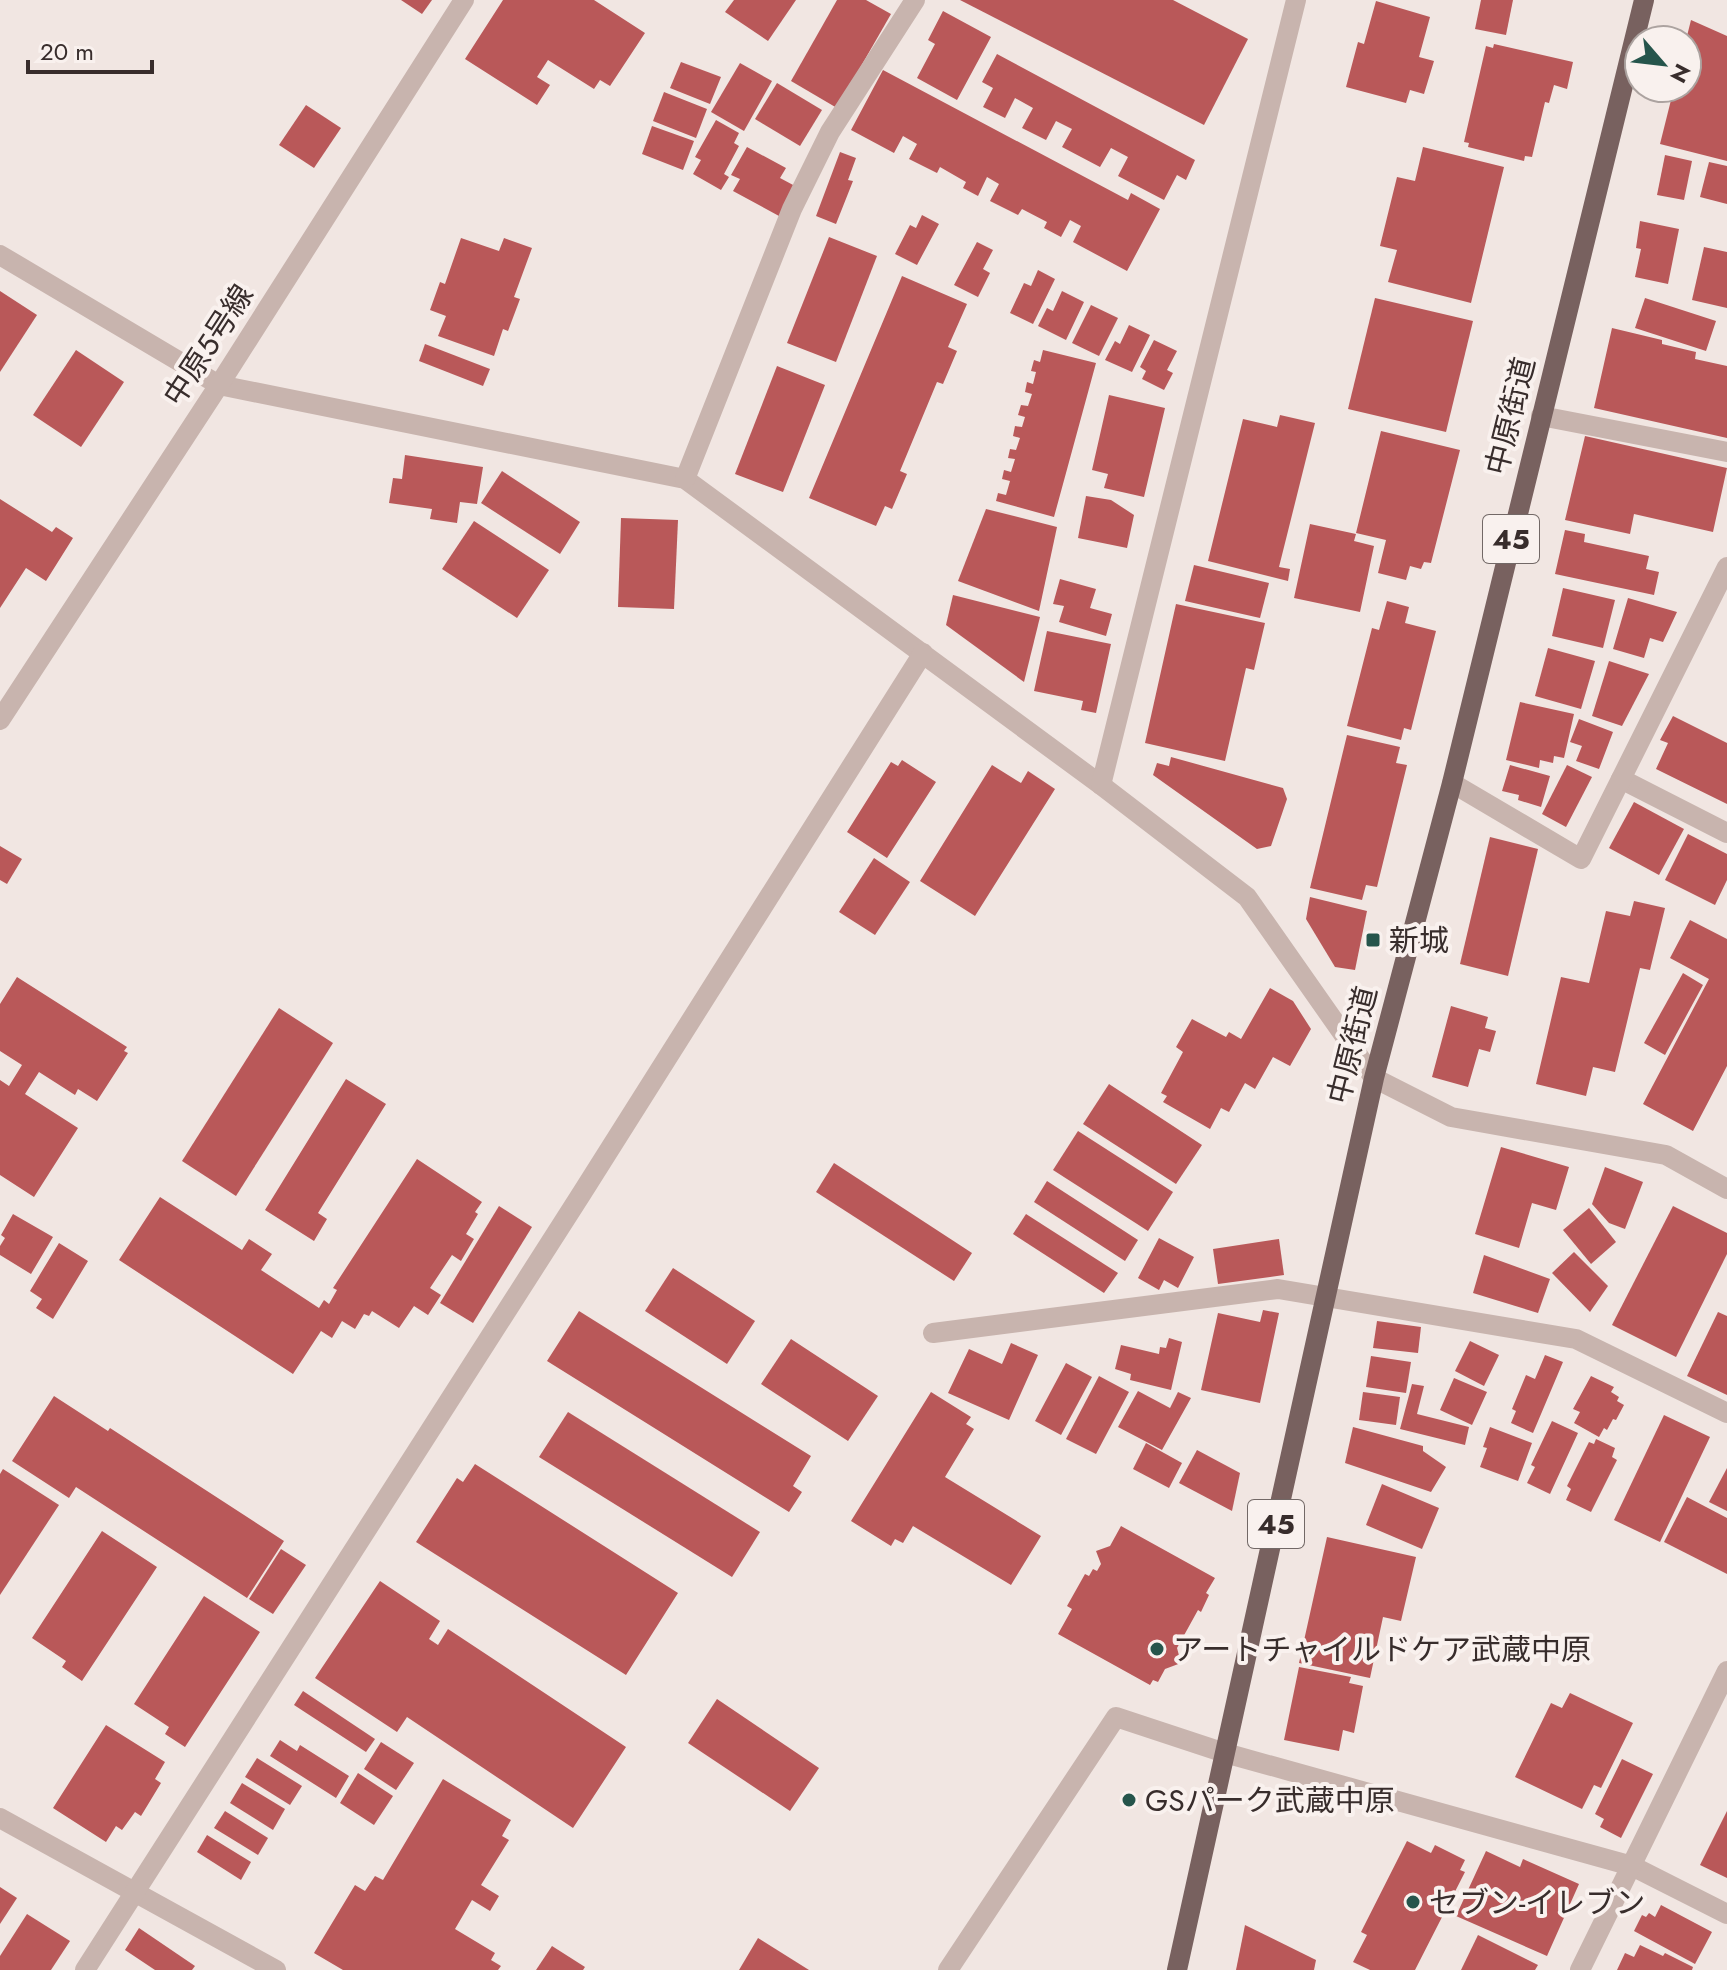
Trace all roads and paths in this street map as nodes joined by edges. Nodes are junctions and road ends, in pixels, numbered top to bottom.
1 (464, 0) edge
2 (915, 0) edge
3 (1296, 0) edge
4 (1644, 0) edge
5 (0, 255) edge
6 (219, 385) junction
7 (1541, 416) junction
8 (1727, 452) edge
9 (685, 479) junction
10 (1727, 567) edge
11 (923, 653) junction
12 (0, 720) edge
13 (1621, 779) junction
14 (1452, 783) junction
15 (1101, 785) junction
16 (1727, 833) edge
17 (1374, 1078) junction
18 (1727, 1189) edge
19 (1326, 1297) junction
20 (933, 1333) dead end
21 (1727, 1413) edge
22 (1727, 1671) edge
23 (1225, 1753) junction
24 (0, 1818) edge
25 (1632, 1866) junction
26 (135, 1891) junction
27 (1727, 1914) edge
28 (85, 1970) edge
29 (276, 1970) edge
30 (948, 1970) edge
31 (1177, 1970) edge
32 (1580, 1970) edge

1 - 6 street, 中原5号線
2 - 9 street
3 - 15 street
4 - 7 main road, 中原街道 / 45
5 - 6 street
6 - 9 street
6 - 12 street, 中原5号線
7 - 8 street
7 - 14 main road, 中原街道 / 45
9 - 11 street
10 - 13 street
11 - 15 street
11 - 26 street
13 - 14 street
13 - 16 street
14 - 17 main road, 中原街道 / 45
15 - 17 street
17 - 18 street
17 - 19 main road, 中原街道 / 45
19 - 20 street
19 - 21 street
19 - 23 main road, 中原街道 / 45
22 - 25 street
23 - 25 street
23 - 30 street
23 - 31 main road, 中原街道 / 45
24 - 26 street
25 - 27 street
25 - 32 street
26 - 28 street
26 - 29 street

